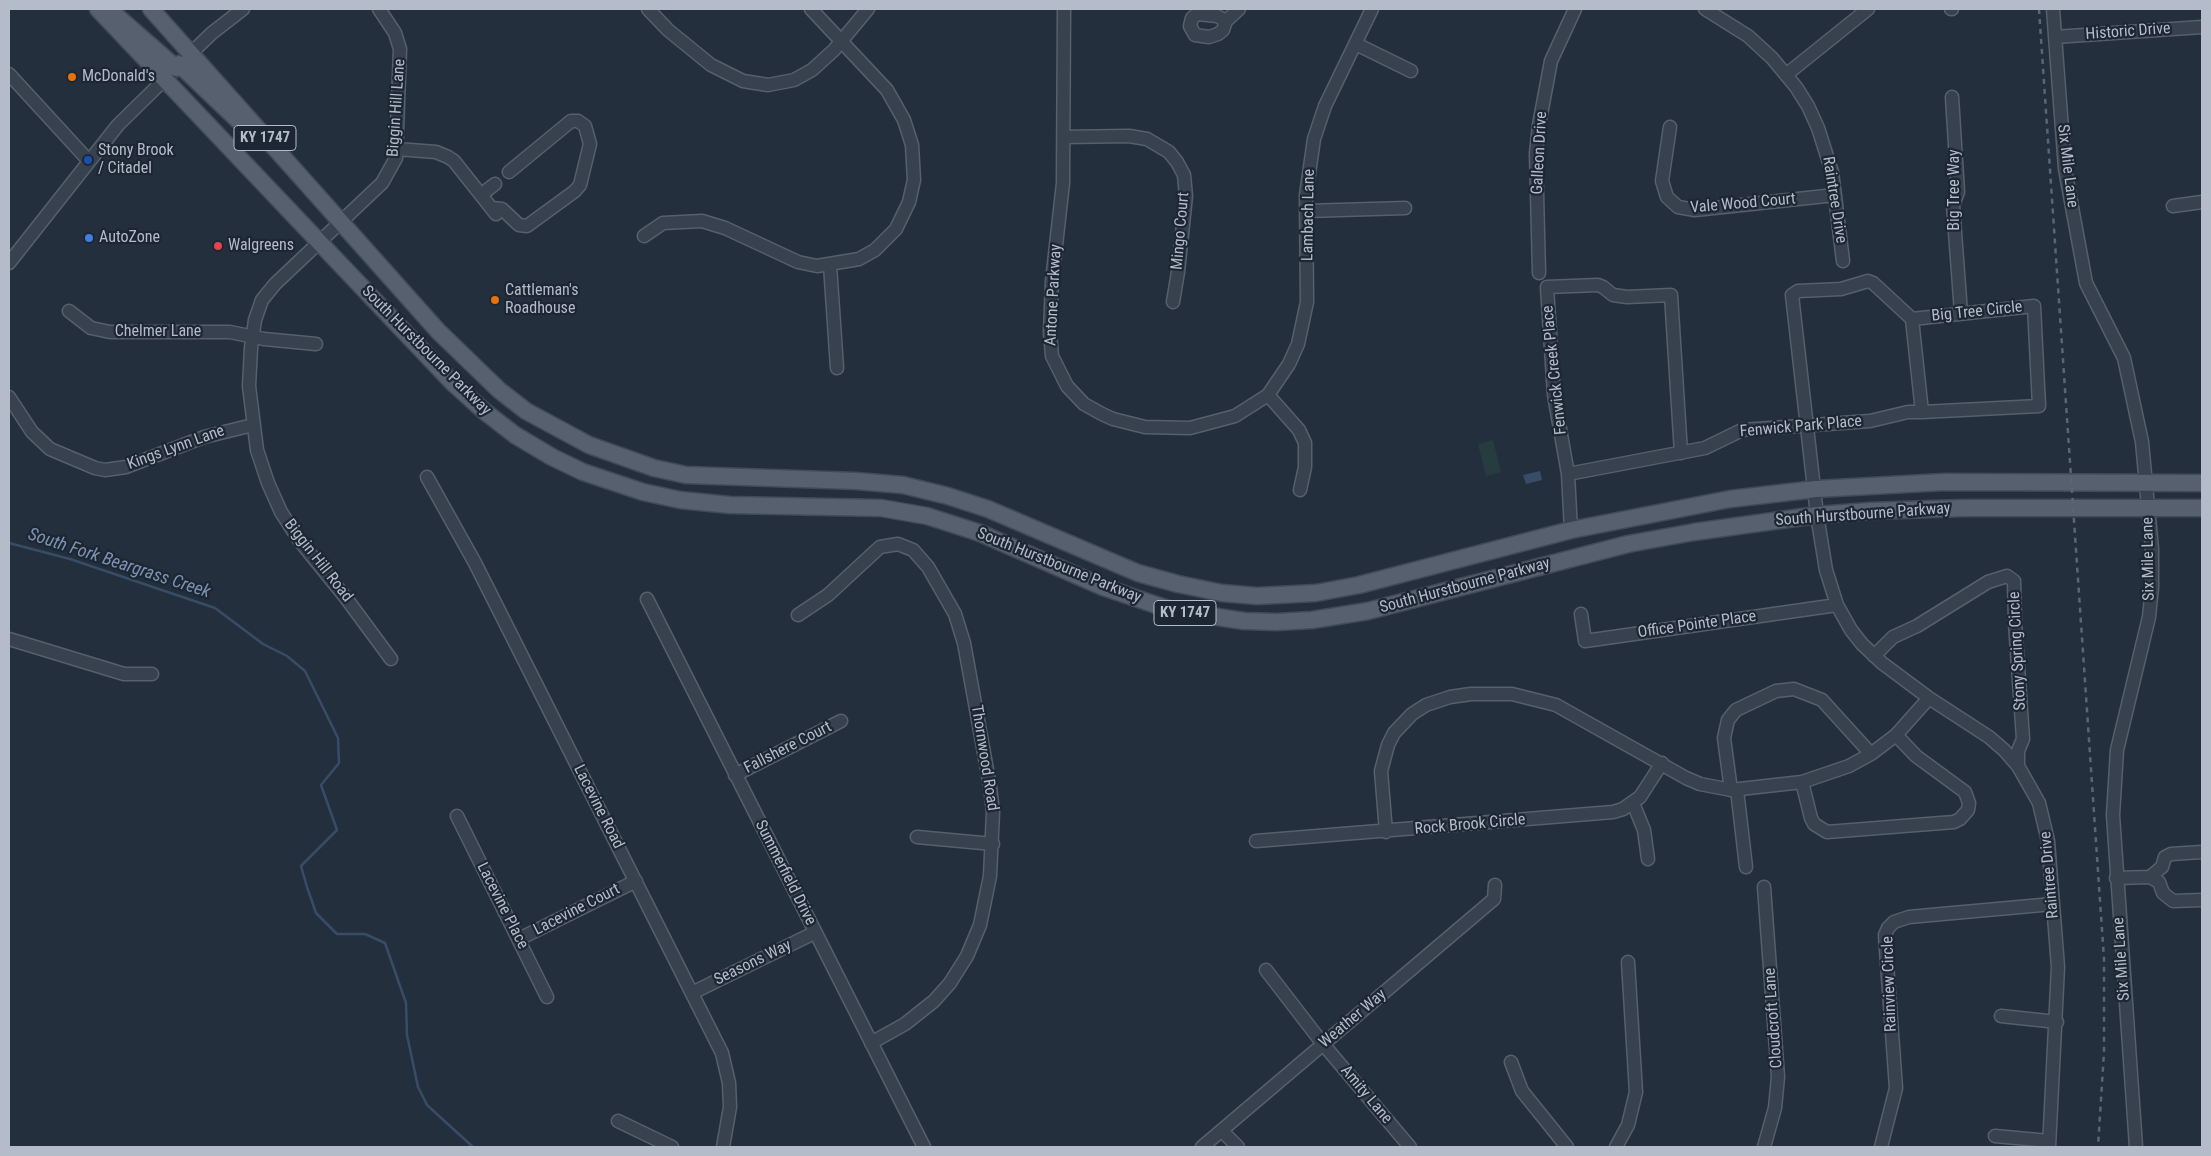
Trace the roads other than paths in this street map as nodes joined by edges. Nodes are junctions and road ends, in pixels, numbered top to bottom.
1 (98, 9) edge
2 (108, 9) edge
3 (152, 9) edge
4 (243, 9) edge
5 (379, 9) edge
6 (648, 9) edge
7 (811, 9) edge
8 (868, 9) edge
9 (1064, 9) edge
10 (1239, 9) edge
11 (1372, 9) edge
12 (1575, 9) edge
13 (1705, 9) edge
14 (1868, 9) edge
15 (2053, 9) edge
16 (1226, 21) dead end
17 (2202, 27) edge
18 (2055, 37) junction
19 (840, 41) junction
20 (1356, 44) junction
21 (191, 52) junction
22 (178, 66) junction
23 (1411, 71) dead end
24 (9, 74) edge
25 (1786, 74) junction
26 (164, 80) junction
27 (1952, 97) dead end
28 (1670, 128) dead end
29 (1064, 137) junction
30 (397, 149) junction
31 (88, 160) junction
32 (294, 169) junction
33 (509, 172) dead end
34 (495, 184) dead end
35 (482, 194) junction
36 (1835, 195) junction
37 (2202, 202) edge
38 (2173, 206) dead end
39 (1405, 208) dead end
40 (1306, 211) junction
41 (341, 221) junction
42 (644, 236) dead end
43 (320, 244) junction
44 (1843, 261) dead end
45 (9, 263) edge
46 (830, 265) junction
47 (1539, 273) dead end
48 (1172, 302) dead end
49 (69, 311) dead end
50 (1961, 313) junction
51 (1912, 319) junction
52 (253, 336) junction
53 (316, 344) dead end
54 (837, 368) dead end
55 (1268, 395) junction
56 (9, 397) edge
57 (2039, 406) joint
58 (1922, 412) junction
59 (253, 425) junction
60 (1808, 426) junction
61 (1681, 453) junction
62 (1568, 474) junction
63 (427, 477) dead end
64 (2145, 482) junction
65 (2202, 483) edge
66 (1816, 489) junction
67 (1300, 490) dead end
68 (2148, 506) junction
69 (2202, 508) edge
70 (1817, 515) junction
71 (1571, 530) junction
72 (647, 599) dead end
73 (1837, 605) junction
74 (1581, 614) dead end
75 (798, 615) dead end
76 (9, 638) edge
77 (1874, 656) junction
78 (391, 660) dead end
79 (152, 674) dead end
80 (1929, 698) junction
81 (841, 721) dead end
82 (1896, 735) junction
83 (1871, 754) junction
84 (1662, 763) junction
85 (2018, 766) junction
86 (735, 774) junction
87 (1802, 782) junction
88 (1734, 790) junction
89 (1633, 803) junction
90 (457, 816) dead end
91 (1386, 832) junction
92 (917, 837) dead end
93 (1256, 841) dead end
94 (993, 844) junction
95 (2202, 852) edge
96 (1648, 859) dead end
97 (1746, 867) dead end
98 (2150, 877) junction
99 (2116, 878) junction
100 (636, 881) junction
101 (1496, 885) dead end
102 (1764, 888) dead end
103 (2202, 900) edge
104 (2053, 904) junction
105 (814, 933) junction
106 (518, 939) junction
107 (1628, 962) dead end
108 (1266, 970) dead end
109 (692, 993) junction
110 (547, 996) dead end
111 (2001, 1016) dead end
112 (2057, 1022) junction
113 (871, 1043) junction
114 (1323, 1044) junction
115 (1511, 1062) dead end
116 (618, 1120) dead end
117 (1222, 1131) junction
118 (1995, 1136) dead end
119 (2049, 1144) edge
120 (672, 1147) edge
121 (723, 1147) edge
122 (924, 1147) edge
123 (1202, 1147) edge
124 (1238, 1147) edge
125 (1410, 1147) edge
126 (1567, 1147) edge
127 (1616, 1147) edge
128 (1764, 1147) edge
129 (1881, 1147) edge
130 (2136, 1147) edge

1 - 26 main road, South Hurstbourne Parkway / KY 1747
2 - 22 main road
3 - 21 main road, South Hurstbourne Parkway / KY 1747
4 - 21 street
5 - 30 street, Biggin Hill Lane
6 - 19 street
7 - 19 street
8 - 19 street
9 - 29 street, Antone Parkway
10 - 16 street
11 - 20 street, Lambach Lane
12 - 47 street, Galleon Drive
13 - 25 street, Raintree Drive
14 - 25 street
15 - 18 street, Six Mile Lane
17 - 18 street, Historic Drive
18 - 64 street, Six Mile Lane
19 - 46 street
20 - 23 street
20 - 40 street, Lambach Lane
21 - 22 street
21 - 32 main road, South Hurstbourne Parkway / KY 1747
22 - 26 street
22 - 32 main road
24 - 31 street
25 - 36 street, Raintree Drive
26 - 31 street
26 - 43 main road, South Hurstbourne Parkway / KY 1747
27 - 50 street, Big Tree Way
28 - 36 street, Vale Wood Court
29 - 48 street, Mingo Court
29 - 55 street, Antone Parkway
30 - 35 street
30 - 41 street, Biggin Hill Lane
31 - 45 street
32 - 41 main road, South Hurstbourne Parkway / KY 1747
33 - 35 street
34 - 35 street
36 - 44 street, Raintree Drive
37 - 38 street
39 - 40 street
40 - 55 street, Lambach Lane
41 - 43 street, Biggin Hill Road
41 - 71 main road, South Hurstbourne Parkway / KY 1747
42 - 46 street
43 - 52 street, Biggin Hill Road
43 - 70 main road, South Hurstbourne Parkway / KY 1747
46 - 54 street
49 - 52 street, Chelmer Lane
50 - 51 street, Big Tree Circle
50 - 57 street, Big Tree Circle
51 - 58 street, Big Tree Circle
51 - 60 street, Raintree Drive
52 - 53 street, Chelmer Lane
52 - 59 street, Biggin Hill Road
55 - 67 street
56 - 59 street, Kings Lynn Lane
57 - 58 street, Fenwick Park Place
58 - 60 street, Fenwick Park Place
59 - 78 street, Biggin Hill Road
60 - 61 street, Fenwick Park Place
60 - 66 street, Raintree Drive
61 - 62 street, Fenwick Park Place
61 - 62 street, Fenwick Creek Place
62 - 71 street, Fenwick Creek Place
63 - 100 street, Lacevine Road
64 - 65 main road, South Hurstbourne Parkway / KY 1747
64 - 66 main road, South Hurstbourne Parkway / KY 1747
64 - 68 street, Six Mile Lane
66 - 70 street, Raintree Drive
66 - 71 main road, South Hurstbourne Parkway / KY 1747
68 - 69 main road, South Hurstbourne Parkway / KY 1747
68 - 70 main road, South Hurstbourne Parkway / KY 1747
68 - 99 street, Six Mile Lane
70 - 73 street, Raintree Drive
72 - 86 street, Summerfield Drive
73 - 74 street, Office Pointe Place
73 - 77 street, Raintree Drive
75 - 94 street, Thornwood Road
76 - 79 street
77 - 80 street, Raintree Drive
77 - 85 street, Stony Spring Circle
80 - 82 street
80 - 85 street, Raintree Drive
81 - 86 street, Fallshere Court
82 - 83 street
82 - 87 street
83 - 87 street
83 - 88 street
84 - 88 street
84 - 89 street, Rock Brook Circle
84 - 91 street
85 - 104 street, Raintree Drive
86 - 105 street, Summerfield Drive
87 - 88 street
88 - 97 street
89 - 91 street, Rock Brook Circle
89 - 96 street
90 - 106 street, Lacevine Place
91 - 93 street, Rock Brook Circle
92 - 94 street
94 - 113 street, Thornwood Road
95 - 98 street
98 - 99 street
98 - 103 street
99 - 130 street, Six Mile Lane
100 - 106 street, Lacevine Court
100 - 109 street, Lacevine Road
101 - 114 street, Weather Way
102 - 128 street, Cloudcroft Lane
104 - 112 street, Raintree Drive
104 - 129 street, Rainview Circle
105 - 109 street, Seasons Way
105 - 113 street, Summerfield Drive
106 - 110 street, Lacevine Place
107 - 127 street
108 - 114 street, Amity Lane
109 - 121 street, Lacevine Road
111 - 112 street
112 - 119 street, Raintree Drive
113 - 122 street, Summerfield Drive
114 - 117 street, Weather Way
114 - 125 street, Amity Lane
115 - 126 street
116 - 120 street
117 - 123 street, Weather Way
117 - 124 street
118 - 119 street

